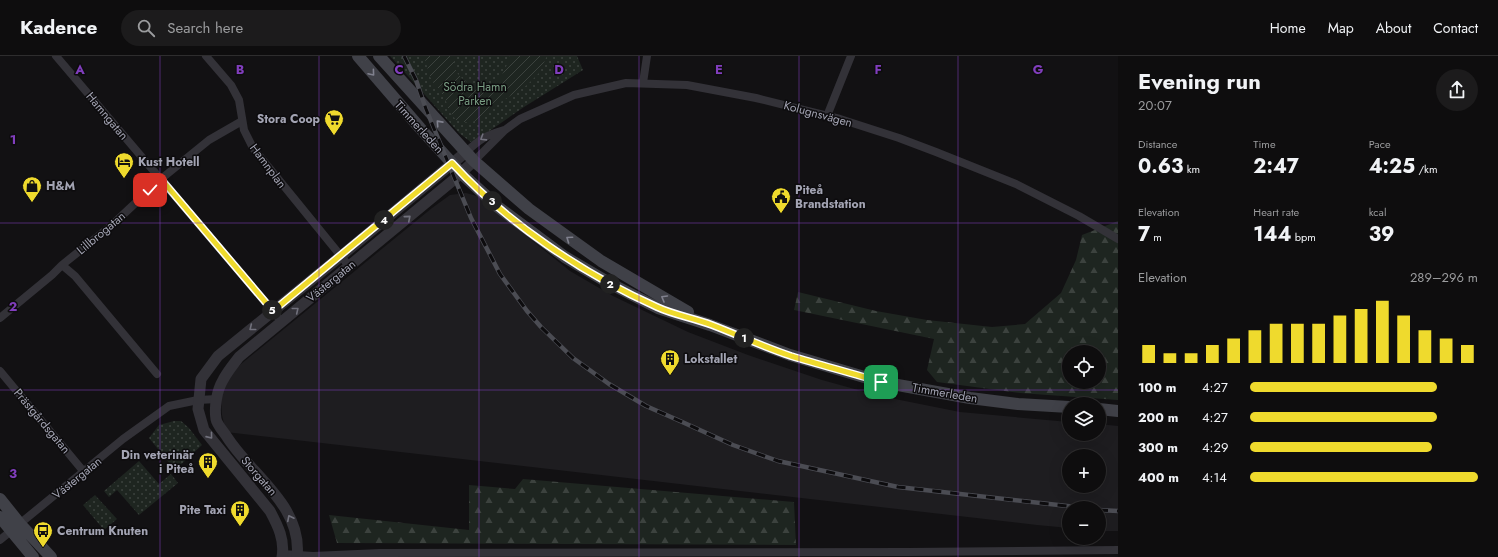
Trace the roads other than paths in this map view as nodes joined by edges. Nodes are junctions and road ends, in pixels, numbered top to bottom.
1 (56, 56) edge
2 (206, 56) edge
3 (358, 56) edge
4 (379, 56) edge
5 (647, 56) edge
6 (851, 56) edge
7 (643, 83) junction
8 (827, 116) junction
9 (242, 121) junction
10 (505, 130) junction
11 (466, 152) junction
12 (474, 161) junction
13 (452, 163) junction
14 (461, 173) junction
15 (161, 179) junction
16 (1118, 239) edge
17 (341, 256) junction
18 (62, 265) junction
19 (350, 266) junction
20 (273, 311) junction
21 (0, 318) edge
22 (282, 322) junction
23 (710, 324) junction
24 (0, 370) edge
25 (158, 374) dead end
26 (217, 399) junction
27 (198, 400) junction
28 (1062, 407) edge
29 (1106, 410) edge
30 (1118, 411) edge
31 (84, 472) junction
32 (0, 499) edge
33 (0, 517) edge
34 (16, 527) junction
35 (0, 540) edge
36 (1118, 550) edge
37 (282, 554) edge
38 (806, 554) edge
39 (528, 555) edge
40 (580, 555) edge
41 (879, 555) edge
42 (297, 556) edge
43 (348, 556) edge
44 (33, 557) edge
45 (51, 557) edge

1 - 15 street, Hamngatan
2 - 9 street, Hamnplan
3 -> 13 main road, Timmerleden
11 -> 4 main road, Timmerleden
5 - 7 street
6 - 8 street
7 - 8 street, Kolugnsvägen
7 - 10 street, Kolugnsvägen
8 - 16 street, Kolugnsvägen
9 - 15 street, Lillbrogatan
9 - 17 street, Hamnplan
10 -> 11 street, Kolugnsvägen
10 - 12 street, Kolugnsvägen
11 - 12 main road, Timmerleden
11 - 13 street, Västergatan
12 - 14 street, Västergatan
23 -> 12 main road, Timmerleden
13 - 14 main road, Timmerleden
13 - 17 street, Västergatan
19 -> 14 street, Västergatan
14 - 23 main road, Timmerleden
15 - 18 street, Lillbrogatan
15 - 20 street, Hamngatan
17 - 19 street, Hamnplan
17 - 20 street, Västergatan
18 - 21 street, Lillbrogatan
18 - 25 street
22 -> 19 street, Västergatan
20 - 22 street, Hamngatan
20 -> 27 street, Västergatan
22 - 26 street, Västergatan
23 - 28 main road, Timmerleden
24 - 31 street, Prästgårdsgatan
26 - 27 street, Västergatan
42 -> 26 street, Storgatan
27 - 31 street, Västergatan
27 -> 37 street, Storgatan
29 - 30 main road
31 - 34 street, Västergatan
32 - 34 main road
33 - 34 main road
34 - 35 street, Västergatan
34 - 44 main road
34 - 45 main road
36 - 41 street
37 - 42 street
38 - 40 street
38 - 41 street
39 - 40 street
39 - 43 street
42 - 43 street

